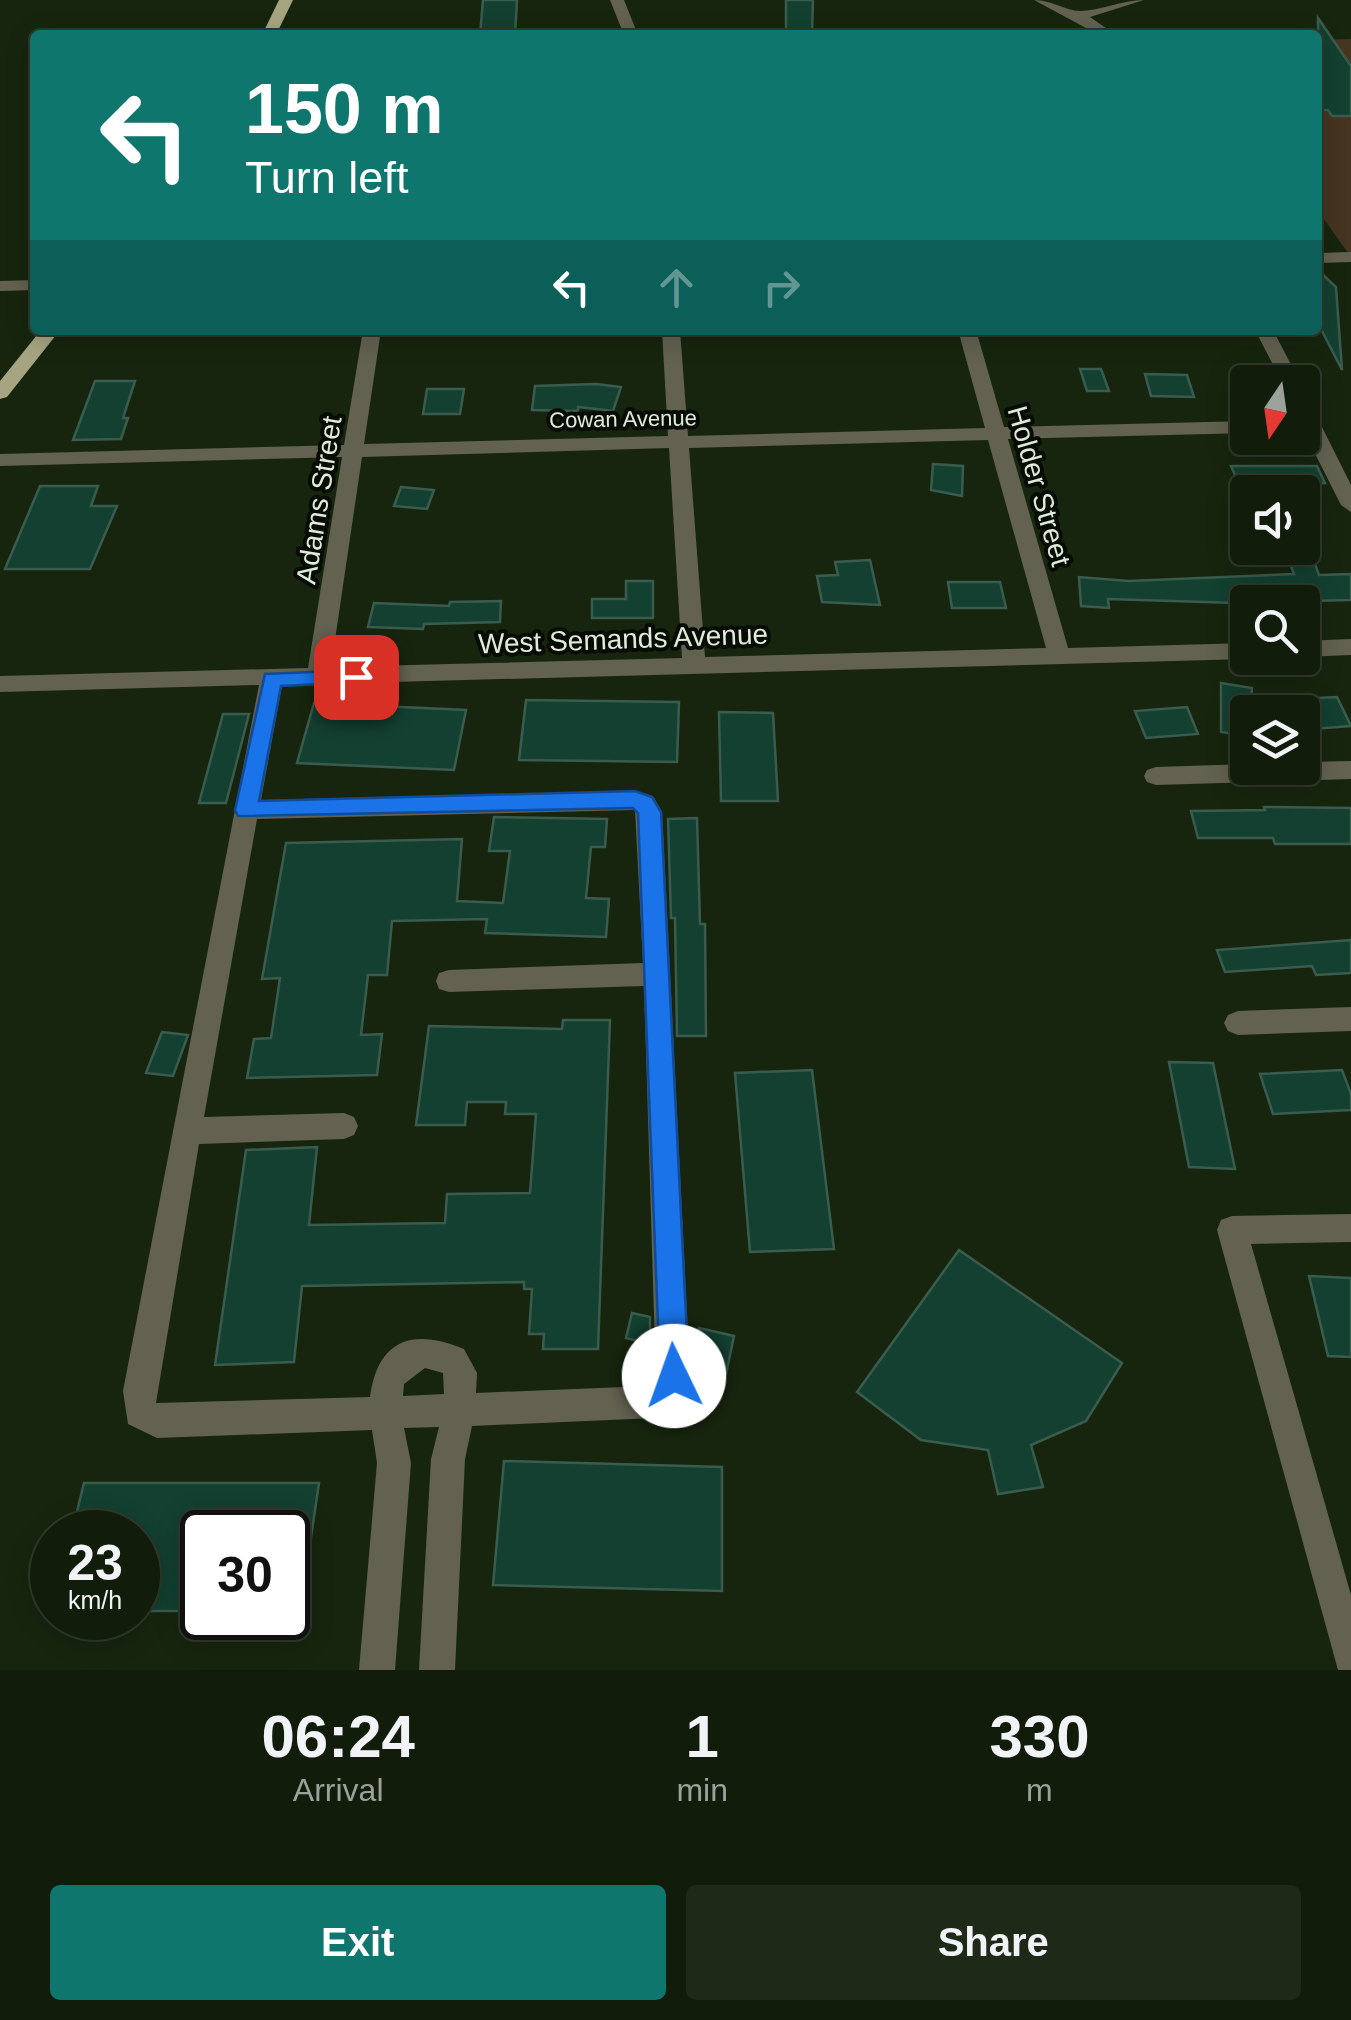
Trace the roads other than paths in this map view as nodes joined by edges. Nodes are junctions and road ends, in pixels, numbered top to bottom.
1 (286, 0) edge
2 (617, 0) edge
3 (1041, 0) edge
4 (1137, 0) edge
5 (1078, 16) junction
6 (272, 30) edge
7 (629, 30) edge
8 (1101, 30) edge
9 (1322, 258) edge
10 (1351, 258) edge
11 (30, 285) edge
12 (0, 286) edge
13 (48, 335) edge
14 (371, 335) edge
15 (670, 335) edge
16 (968, 335) edge
17 (1266, 335) edge
18 (1282, 365) edge
19 (0, 392) edge
20 (1230, 428) edge
21 (995, 435) junction
22 (677, 443) junction
23 (1320, 445) edge
24 (356, 450) junction
25 (0, 460) edge
26 (1351, 504) edge
27 (1351, 648) edge
28 (1320, 649) edge
29 (1230, 651) edge
30 (1059, 656) junction
31 (694, 667) junction
32 (318, 678) junction
33 (272, 679) junction
34 (0, 684) edge
35 (1351, 770) edge
36 (1156, 776) dead end
37 (246, 810) junction
38 (656, 974) junction
39 (449, 982) dead end
40 (1351, 1019) edge
41 (1238, 1023) dead end
42 (344, 1126) dead end
43 (184, 1131) junction
44 (1351, 1228) edge
45 (459, 1409) junction
46 (385, 1411) junction
47 (1351, 1658) edge
48 (378, 1670) edge
49 (437, 1670) edge

1 - 6 main road
2 - 7 street
3 - 5 street
4 - 5 street
5 - 8 street
9 - 10 street
11 - 12 street
13 - 19 main road
14 - 24 street, Adams Street
15 - 22 street
16 - 21 street, Holder Street
17 - 18 street
20 - 21 street, Cowan Avenue
21 - 22 street, Cowan Avenue
21 - 30 street, Holder Street
22 - 24 street, Cowan Avenue
22 - 31 street
23 - 26 street
24 - 25 street, Cowan Avenue
24 - 32 street, Adams Street
27 - 28 street
29 - 30 street, West Semands Avenue
30 - 31 street, West Semands Avenue
31 - 32 street, West Semands Avenue
32 - 33 street, West Semands Avenue
33 - 34 street, West Semands Avenue
33 - 37 street
35 - 36 street
37 - 38 street
37 - 43 street
38 - 39 street
38 - 45 street
40 - 41 street
42 - 43 street
43 - 46 street
44 - 47 street
45 - 46 street
45 - 46 street
45 - 49 street
46 - 48 street

